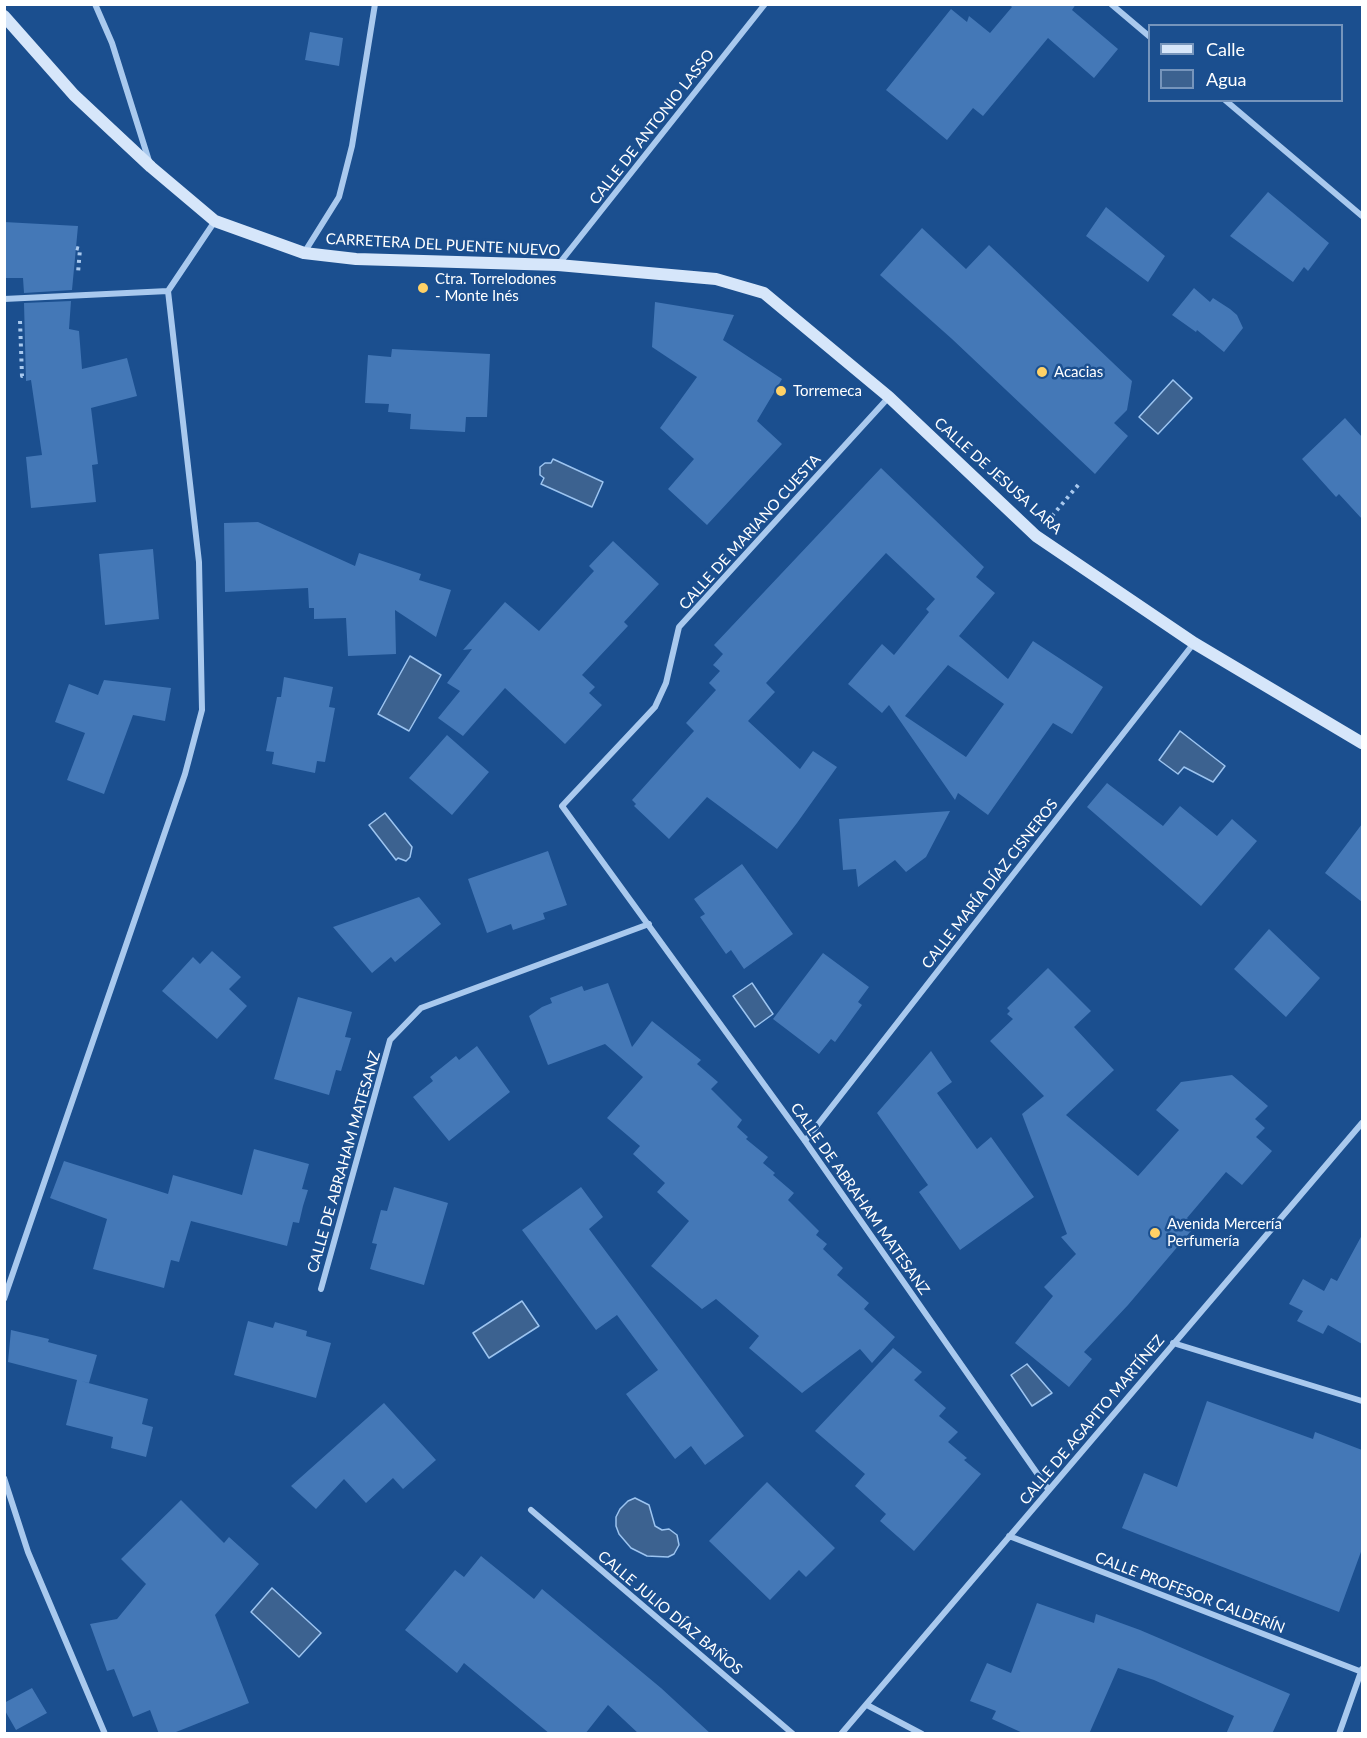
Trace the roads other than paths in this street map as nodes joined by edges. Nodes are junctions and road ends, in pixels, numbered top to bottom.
1 (95, 4) edge
2 (375, 4) edge
3 (765, 4) edge
4 (1111, 4) edge
5 (4, 16) edge
6 (1148, 36) edge
7 (1227, 102) edge
8 (151, 167) junction
9 (1362, 216) edge
10 (215, 221) junction
11 (303, 253) junction
12 (558, 265) junction
13 (716, 279) joint
14 (168, 291) junction
15 (4, 299) edge
16 (889, 397) junction
17 (1194, 643) junction
18 (1362, 742) edge
19 (562, 806) joint
20 (649, 924) junction
21 (1362, 1122) edge
22 (805, 1141) junction
23 (321, 1289) dead end
24 (4, 1299) edge
25 (1173, 1342) junction
26 (1362, 1401) edge
27 (4, 1478) edge
28 (1048, 1490) junction
29 (531, 1510) dead end
30 (1009, 1536) junction
31 (1362, 1671) edge
32 (867, 1705) junction
33 (105, 1734) edge
34 (794, 1734) edge
35 (840, 1734) edge
36 (922, 1734) edge
37 (1339, 1734) edge

1 - 8 street
2 - 11 street
3 - 12 street, CALLE DE ANTONIO LASSO
4 - 6 street
5 - 8 main road, CARRETERA DEL PUENTE NUEVO
7 - 9 street
8 - 10 main road, CARRETERA DEL PUENTE NUEVO
10 - 11 main road, CARRETERA DEL PUENTE NUEVO
10 - 14 street
11 - 12 main road, CARRETERA DEL PUENTE NUEVO
12 - 13 main road, CARRETERA DEL PUENTE NUEVO
13 - 16 main road, CALLE DE JESUSA LARA
14 - 15 street
14 - 24 street
16 - 17 main road, CALLE DE JESUSA LARA
16 - 19 street, CALLE DE MARIANO CUESTA
17 - 18 main road, CALLE DE JESUSA LARA
17 - 22 street, CALLE MARÍA DÍAZ CISNEROS
19 - 20 street, CALLE DE ABRAHAM MATESANZ
20 - 22 street, CALLE DE ABRAHAM MATESANZ
20 - 23 street, CALLE DE ABRAHAM MATESANZ
21 - 25 street, CALLE DE AGAPITO MARTÍNEZ
22 - 28 street, CALLE DE ABRAHAM MATESANZ
25 - 26 street
25 - 28 street, CALLE DE AGAPITO MARTÍNEZ
27 - 33 street
28 - 30 street, CALLE DE AGAPITO MARTÍNEZ
29 - 34 street, CALLE JULIO DÍAZ BAÑOS
30 - 31 street, CALLE PROFESOR CALDERÍN
30 - 32 street, CALLE DE AGAPITO MARTÍNEZ
31 - 37 street
32 - 35 street, CALLE DE AGAPITO MARTÍNEZ
32 - 36 street

